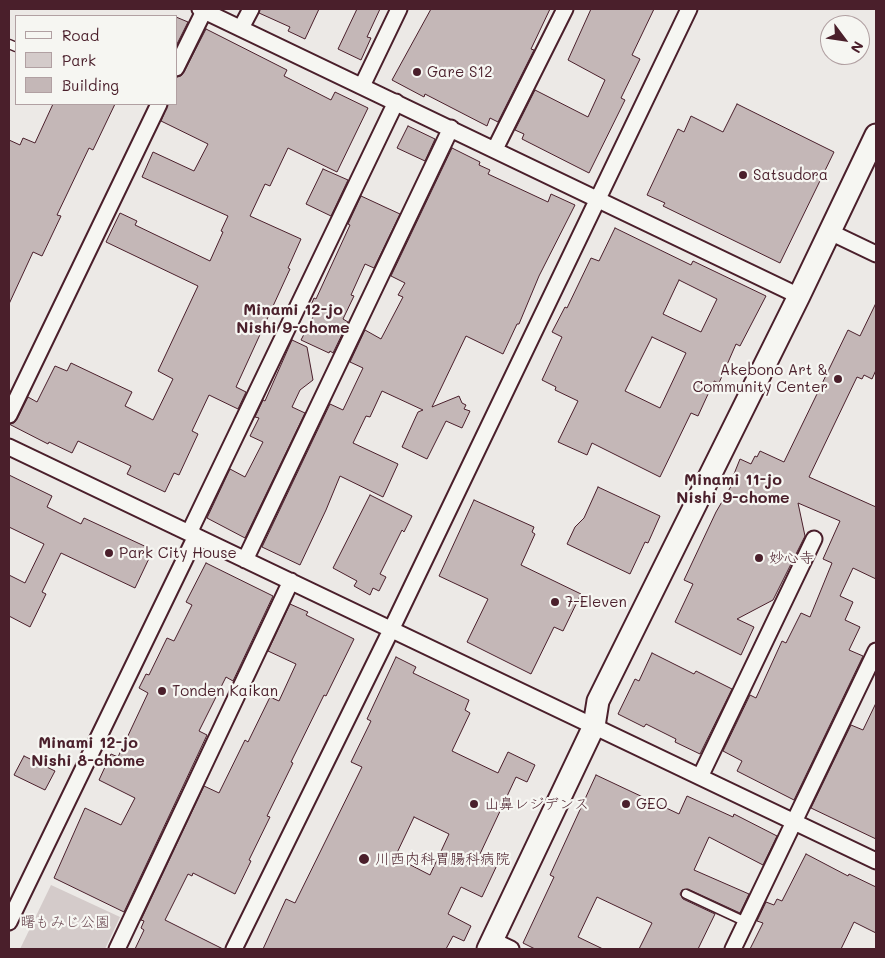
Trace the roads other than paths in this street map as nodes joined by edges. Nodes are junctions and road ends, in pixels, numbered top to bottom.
1 (251, 9) edge
2 (399, 9) edge
3 (565, 9) edge
4 (689, 9) edge
5 (202, 10) edge
6 (241, 28) junction
7 (178, 64) edge
8 (362, 86) junction
9 (396, 102) junction
10 (159, 105) edge
11 (451, 128) junction
12 (876, 135) edge
13 (495, 149) junction
14 (598, 198) junction
15 (830, 232) junction
16 (876, 254) edge
17 (799, 296) junction
18 (9, 415) edge
19 (9, 447) edge
20 (192, 535) junction
21 (814, 539) dead end
22 (245, 560) junction
23 (291, 581) junction
24 (392, 630) junction
25 (876, 651) edge
26 (594, 726) junction
27 (700, 777) junction
28 (794, 822) junction
29 (876, 861) edge
30 (686, 894) dead end
31 (9, 922) edge
32 (746, 922) junction
33 (490, 945) edge
34 (117, 949) edge
35 (234, 949) edge
36 (511, 949) edge
37 (733, 949) edge

1 - 6 street
2 - 8 street
3 - 13 street
4 - 14 street
5 - 6 street
5 - 7 street
6 - 8 street
8 - 9 street
9 - 11 street
9 - 20 street
10 - 18 street
11 - 13 street
11 - 22 street
12 - 15 street
13 - 14 street
14 - 17 street
14 - 24 street
15 - 16 street
15 - 17 street
17 - 26 street
19 - 20 street
20 - 22 street
20 - 31 street
21 - 27 street
22 - 23 street
23 - 24 street
23 - 34 street
24 - 26 street
24 - 35 street
25 - 28 street
26 - 27 street
26 - 33 street
27 - 28 street
28 - 29 street
28 - 32 street
30 - 32 lane
32 - 37 street
33 - 36 street

